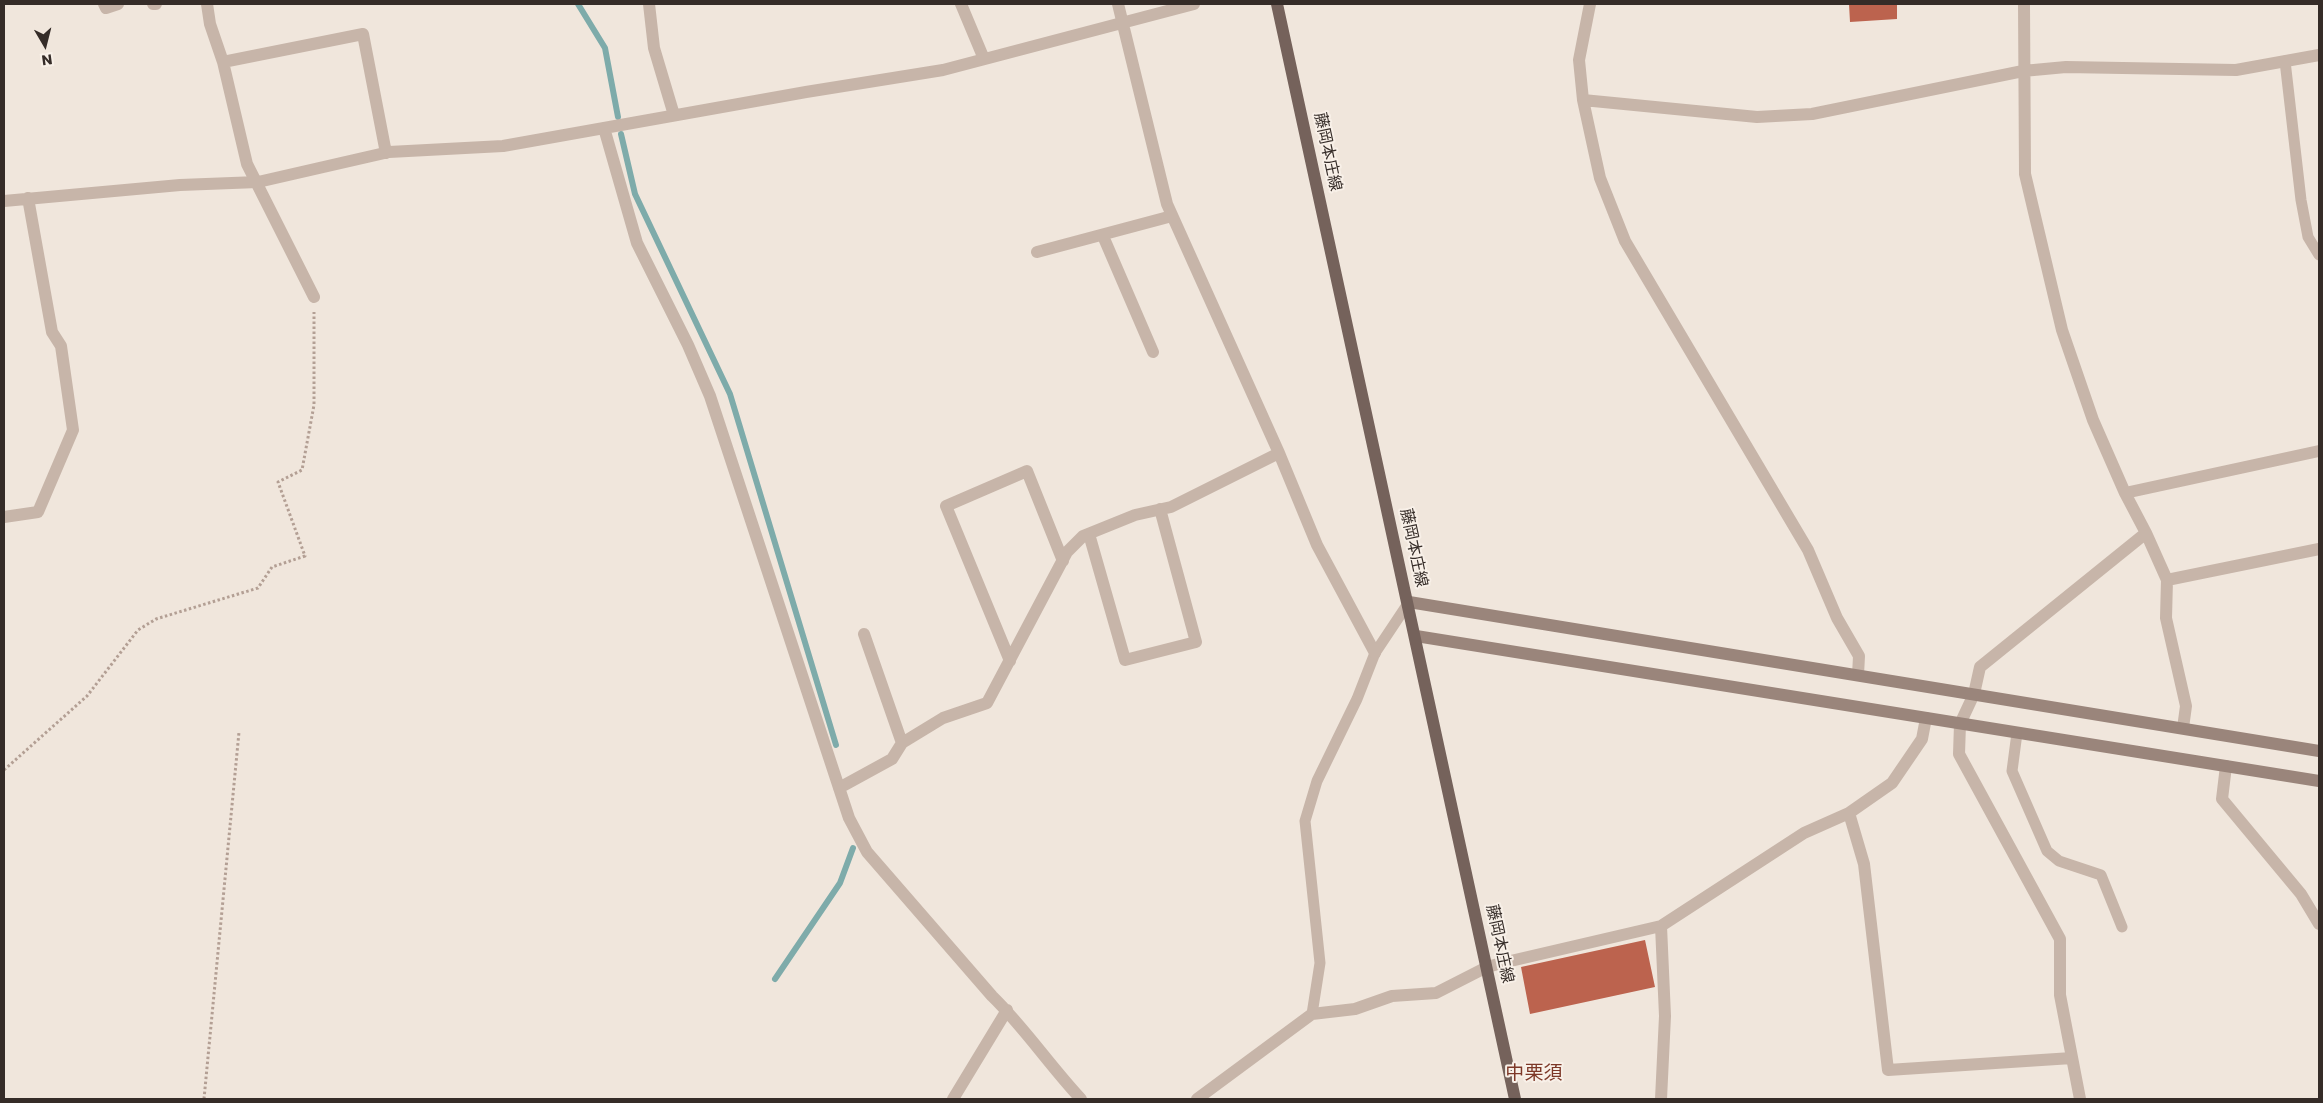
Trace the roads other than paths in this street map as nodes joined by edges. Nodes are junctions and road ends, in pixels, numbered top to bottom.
1 (104, 4) edge
2 (118, 4) edge
3 (207, 4) edge
4 (649, 4) edge
5 (961, 4) edge
6 (1118, 4) edge
7 (1194, 4) edge
8 (1277, 4) edge
9 (1590, 4) edge
10 (2024, 4) edge
11 (1125, 23) junction
12 (2319, 54) edge
13 (984, 59) junction
14 (2285, 61) junction
15 (223, 62) junction
16 (2023, 71) junction
17 (1583, 100) junction
18 (674, 115) junction
19 (604, 128) junction
20 (386, 153) junction
21 (258, 182) junction
22 (28, 198) junction
23 (4, 202) edge
24 (1172, 216) junction
25 (1103, 236) junction
26 (1037, 252) dead end
27 (2319, 255) edge
28 (314, 297) road end
29 (1152, 352) dead end
30 (2319, 451) edge
31 (1279, 453) junction
32 (2125, 493) junction
33 (1160, 509) junction
34 (4, 517) edge
35 (2146, 533) junction
36 (1089, 534) junction
37 (2319, 549) edge
38 (1063, 561) junction
39 (2167, 580) junction
40 (1409, 602) junction
41 (864, 634) dead end
42 (1416, 636) junction
43 (1375, 653) junction
44 (1010, 661) junction
45 (1858, 675) junction
46 (1974, 694) junction
47 (1926, 718) junction
48 (1960, 724) junction
49 (2183, 728) junction
50 (2017, 733) junction
51 (902, 744) junction
52 (2319, 751) edge
53 (2226, 766) junction
54 (2319, 782) edge
55 (839, 788) junction
56 (1849, 813) junction
57 (2319, 924) edge
58 (1661, 926) junction
59 (2122, 926) dead end
60 (1488, 967) junction
61 (1006, 1010) junction
62 (1312, 1014) junction
63 (2072, 1058) junction
64 (953, 1099) edge
65 (1081, 1099) edge
66 (1198, 1099) edge
67 (1515, 1099) edge
68 (1661, 1099) edge
69 (2080, 1099) edge

1 - 2 street
3 - 15 street
4 - 18 street
5 - 13 street
6 - 11 street
7 - 11 street
8 - 40 main road, 藤岡本庄線
9 - 17 street
10 - 16 street
11 - 13 street
11 - 24 street
12 - 14 street
13 - 18 street
14 - 16 street
14 - 27 lane
15 - 20 street
15 - 21 street
16 - 17 street
16 - 32 street
17 - 45 street
18 - 19 street
19 - 20 street
19 - 55 street
20 - 21 street
21 - 22 street
21 - 28 street
22 - 23 street
22 - 34 street
24 - 25 street
24 - 31 street
25 - 26 street
25 - 29 street
30 - 32 street
31 - 33 street
31 - 43 street
32 - 35 street
33 - 36 street
33 - 36 street
35 - 39 street
35 - 46 street
36 - 38 street
37 - 39 street
38 - 44 street
38 - 44 street
39 - 49 street
40 - 42 main road, 藤岡本庄線
40 - 43 lane
40 - 45 street
41 - 51 street
42 - 47 street
42 - 60 main road, 藤岡本庄線
43 - 62 lane
44 - 51 street
45 - 46 street
46 - 48 street
46 - 49 street
47 - 48 street
47 - 56 street
48 - 50 street
48 - 63 street
49 - 52 street
50 - 53 street
50 - 59 lane
51 - 55 street
53 - 54 street
53 - 57 street
55 - 61 street
56 - 58 street
56 - 63 street
58 - 60 street
58 - 68 street
60 - 62 street
60 - 67 main road, 藤岡本庄線
61 - 64 street
61 - 65 street
62 - 66 street
63 - 69 street

